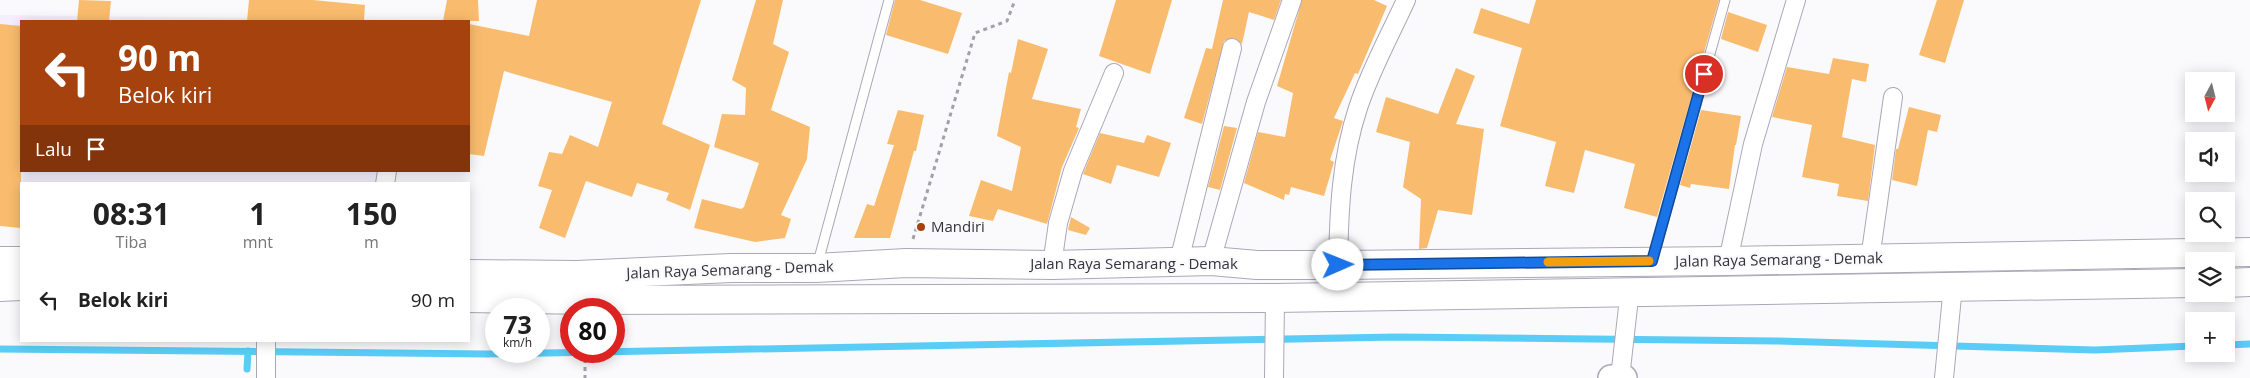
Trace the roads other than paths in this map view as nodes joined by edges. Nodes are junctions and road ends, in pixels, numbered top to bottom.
1 (889, 0) edge
2 (1292, 0) edge
3 (1406, 0) edge
4 (1725, 0) edge
5 (1796, 0) edge
6 (1232, 48) dead end
7 (1114, 73) dead end
8 (1893, 97) dead end
9 (2250, 252) edge
10 (1870, 259) junction
11 (0, 261) edge
12 (20, 261) edge
13 (1179, 261) junction
14 (1211, 261) junction
15 (1652, 261) junction
16 (1728, 261) junction
17 (1499, 262) junction
18 (1052, 265) junction
19 (1338, 265) junction
20 (816, 268) junction
21 (470, 274) edge
22 (2250, 282) edge
23 (2185, 283) edge
24 (2235, 283) edge
25 (20, 286) edge
26 (1953, 286) junction
27 (0, 287) edge
28 (1499, 293) junction
29 (470, 298) edge
30 (1628, 299) junction
31 (1275, 304) junction
32 (266, 342) edge
33 (1944, 374) edge
34 (1274, 375) edge
35 (1619, 376) edge
36 (266, 378) edge

1 - 20 lane
2 - 14 street
3 - 19 street
4 - 15 lane
5 - 16 street
6 - 13 street
7 - 18 street
8 - 10 street
9 - 10 highway, Jalan Raya Semarang - Demak
10 - 16 highway, Jalan Raya Semarang - Demak
11 - 12 highway
13 - 14 highway, Jalan Raya Semarang - Demak
13 - 18 highway, Jalan Raya Semarang - Demak
14 - 19 highway, Jalan Raya Semarang - Demak
15 - 16 highway, Jalan Raya Semarang - Demak
15 - 17 highway, Jalan Raya Semarang - Demak
17 - 19 highway, Jalan Raya Semarang - Demak
17 - 28 highway
18 - 20 highway, Jalan Raya Semarang - Demak
20 - 21 highway, Jalan Raya Semarang - Demak
22 - 24 highway
23 - 26 highway, Jalan Raya Semarang - Demak
25 - 27 highway
26 - 30 highway, Jalan Raya Semarang - Demak
26 - 33 street
28 - 30 highway, Jalan Raya Semarang - Demak
28 - 31 highway, Jalan Raya Semarang - Demak
29 - 31 highway, Jalan Raya Semarang - Demak
30 - 35 street
31 - 34 street
32 - 36 street

